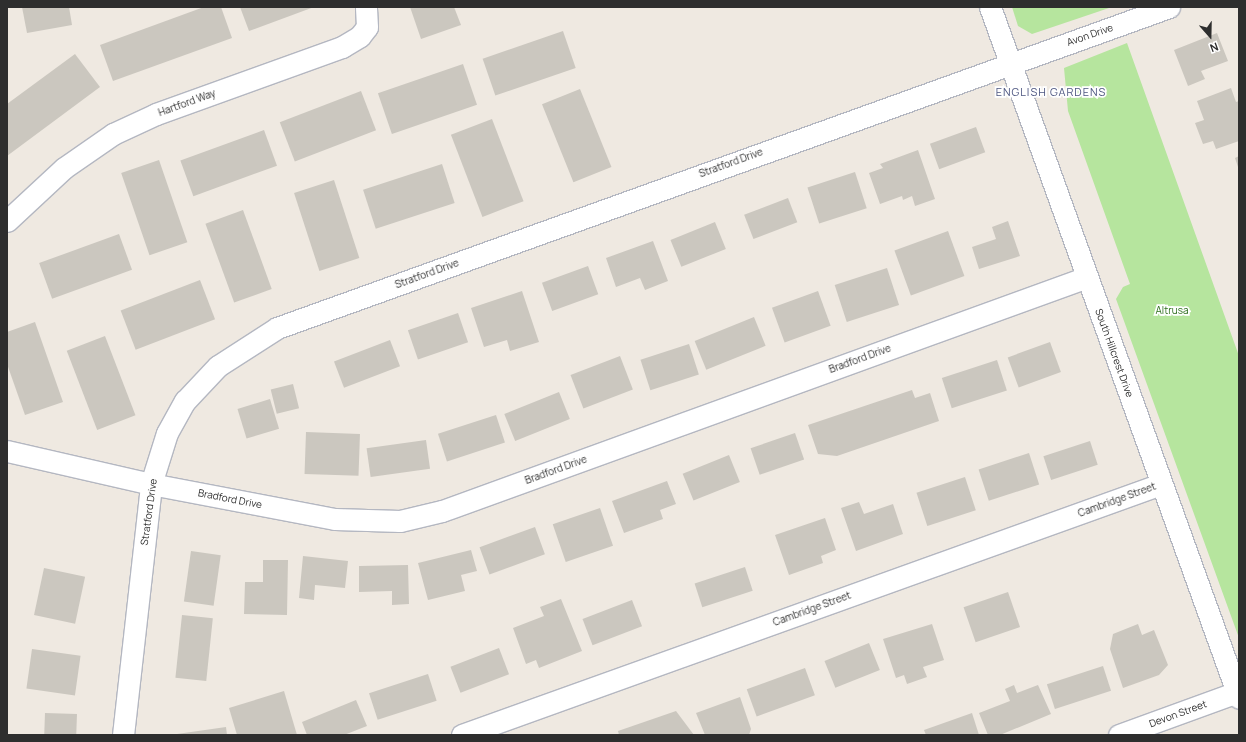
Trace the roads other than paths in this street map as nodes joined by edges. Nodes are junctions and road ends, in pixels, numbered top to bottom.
1 (366, 7) edge
2 (990, 7) edge
3 (1169, 7) edge
4 (1010, 62) junction
5 (7, 221) edge
6 (1086, 277) junction
7 (7, 451) edge
8 (151, 484) junction
9 (1161, 484) junction
10 (1238, 695) edge
11 (123, 735) edge
12 (462, 735) edge
13 (1120, 735) edge

1 - 5 street, Hartford Way
2 - 4 street, South Hillcrest Drive
3 - 4 street, Avon Drive
4 - 6 street, South Hillcrest Drive
4 - 8 street, Stratford Drive
6 - 8 street, Bradford Drive
6 - 9 street, South Hillcrest Drive
7 - 8 street, Bradford Drive
8 - 11 street, Stratford Drive
9 - 10 street, South Hillcrest Drive
9 - 12 street, Cambridge Street
10 - 13 street, Devon Street

